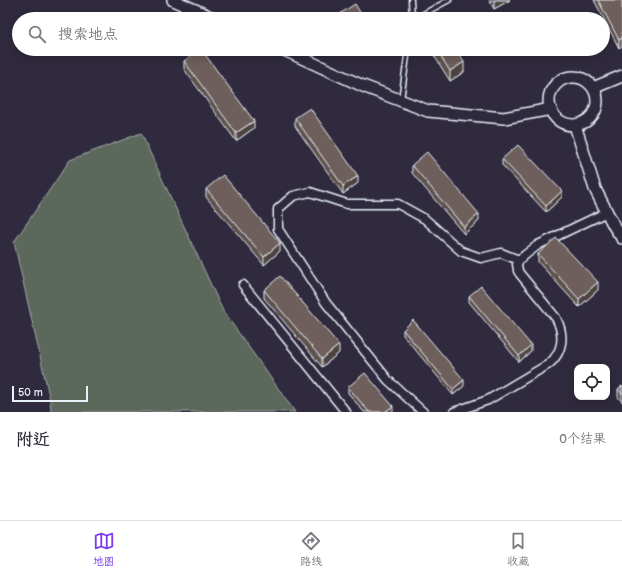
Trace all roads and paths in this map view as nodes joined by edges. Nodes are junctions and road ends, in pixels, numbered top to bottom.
1 (173, 0) edge
2 (411, 0) edge
3 (449, 0) edge
4 (200, 12) edge
5 (412, 12) edge
6 (426, 12) edge
7 (297, 56) edge
8 (407, 56) edge
9 (622, 76) edge
10 (593, 88) junction
11 (401, 100) junction
12 (551, 109) junction
13 (575, 125) junction
14 (607, 212) junction
15 (622, 238) edge
16 (519, 260) junction
17 (243, 285) dead end
18 (346, 412) edge
19 (423, 412) edge
20 (454, 412) edge

1 - 4 street
2 - 5 lane
3 - 6 lane
7 - 11 street
8 - 11 lane
9 - 10 street
10 - 12 street
10 - 13 street
11 - 12 street
12 - 13 street
13 - 14 street
14 - 15 street
14 - 16 street
16 - 19 street
16 - 20 street
17 - 18 street

